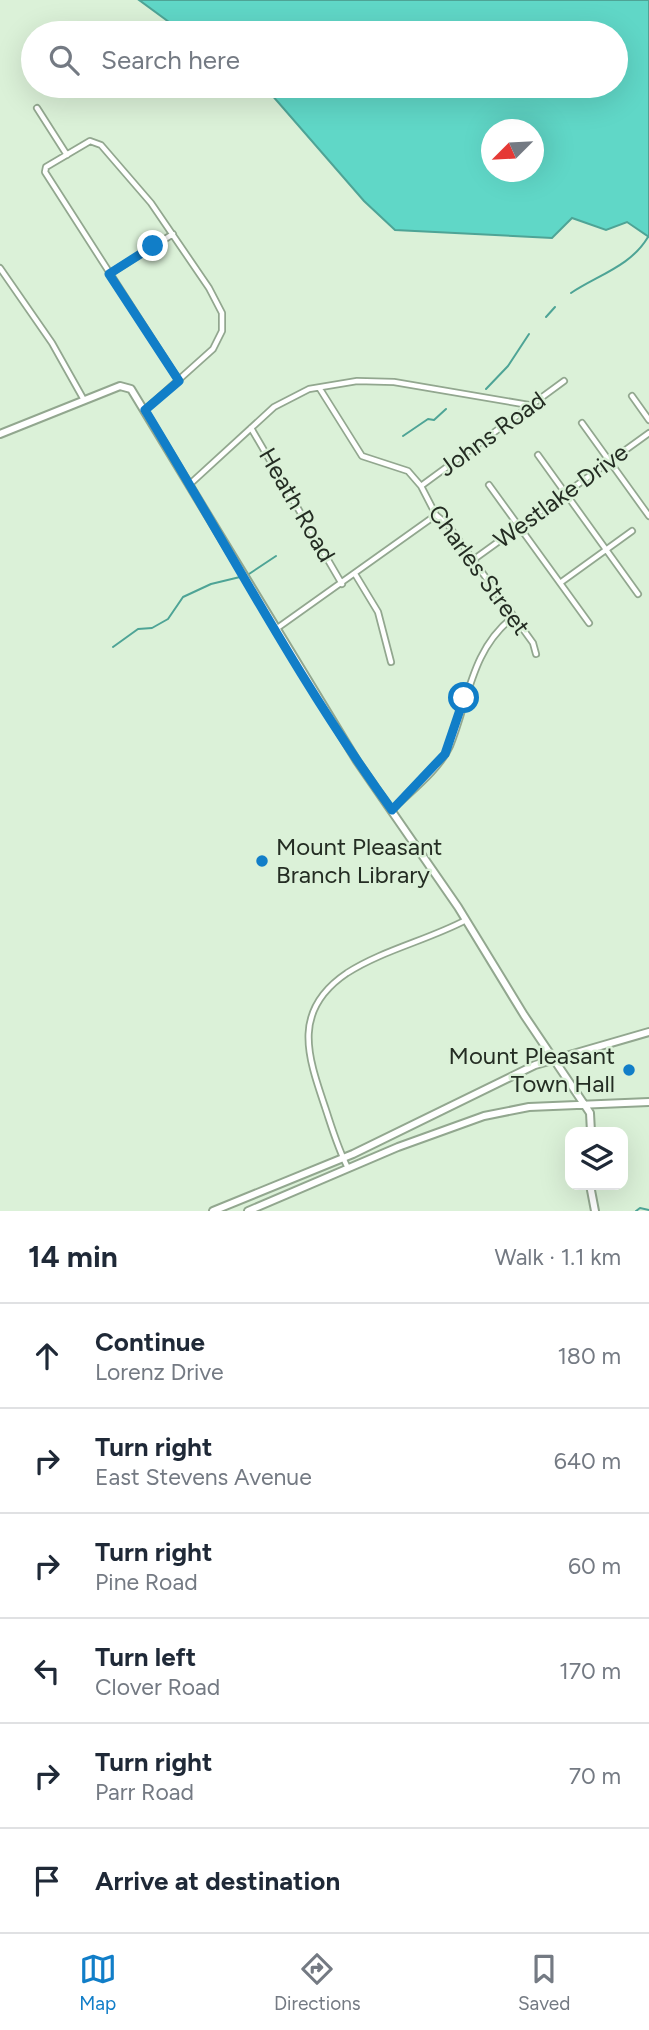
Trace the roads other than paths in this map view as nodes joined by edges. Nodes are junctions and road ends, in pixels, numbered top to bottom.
1 (37, 108) dead end
2 (67, 155) junction
3 (173, 234) junction
4 (0, 268) edge
5 (109, 274) junction
6 (179, 381) junction
7 (564, 382) dead end
8 (320, 389) junction
9 (632, 396) dead end
10 (84, 400) junction
11 (528, 405) junction
12 (145, 410) junction
13 (649, 420) edge
14 (582, 423) dead end
15 (251, 428) junction
16 (649, 433) edge
17 (0, 434) edge
18 (538, 455) dead end
19 (610, 460) junction
20 (190, 484) junction
21 (489, 485) dead end
22 (421, 486) junction
23 (564, 494) junction
24 (436, 515) junction
25 (649, 516) edge
26 (519, 527) junction
27 (632, 531) dead end
28 (605, 550) junction
29 (473, 560) junction
30 (355, 574) junction
31 (560, 583) junction
32 (342, 584) junction
33 (638, 594) dead end
34 (513, 617) junction
35 (589, 623) dead end
36 (276, 629) junction
37 (536, 654) dead end
38 (391, 662) dead end
39 (392, 810) junction
40 (466, 920) junction
41 (649, 1032) edge
42 (552, 1059) junction
43 (649, 1102) edge
44 (585, 1106) junction
45 (591, 1127) edge
46 (343, 1159) junction
47 (348, 1168) junction
48 (591, 1190) edge
49 (213, 1211) edge
50 (248, 1211) edge
51 (595, 1211) edge

1 - 2 street
2 - 3 street
2 - 5 street
3 - 5 street
3 - 6 street
4 - 10 street
5 - 6 street
6 - 12 street
7 - 11 street, Johns Road
8 - 11 street
8 - 15 street
8 - 22 street
9 - 13 street
10 - 12 street
10 - 17 street
11 - 22 street, Johns Road
12 - 20 street
14 - 19 street
15 - 20 street
15 - 32 street, Heath Road
16 - 19 street, Westlake Drive
18 - 23 street
19 - 23 street, Westlake Drive
19 - 25 street
20 - 36 street
21 - 26 street
22 - 24 street, Charles Street
23 - 26 street, Westlake Drive
23 - 28 street
24 - 29 street, Charles Street
24 - 30 street
26 - 29 street, Westlake Drive
26 - 31 street
27 - 28 street
28 - 31 street
28 - 33 street
29 - 34 street, Charles Street
30 - 32 street
30 - 38 street
31 - 35 street
32 - 36 street
34 - 37 street, Charles Street
34 - 39 street
36 - 39 street
39 - 40 street
40 - 42 street
40 - 46 street
41 - 42 street
42 - 44 street
42 - 46 street
43 - 44 street
44 - 45 street
44 - 47 street
46 - 47 street
46 - 49 street
47 - 50 street
48 - 51 street

